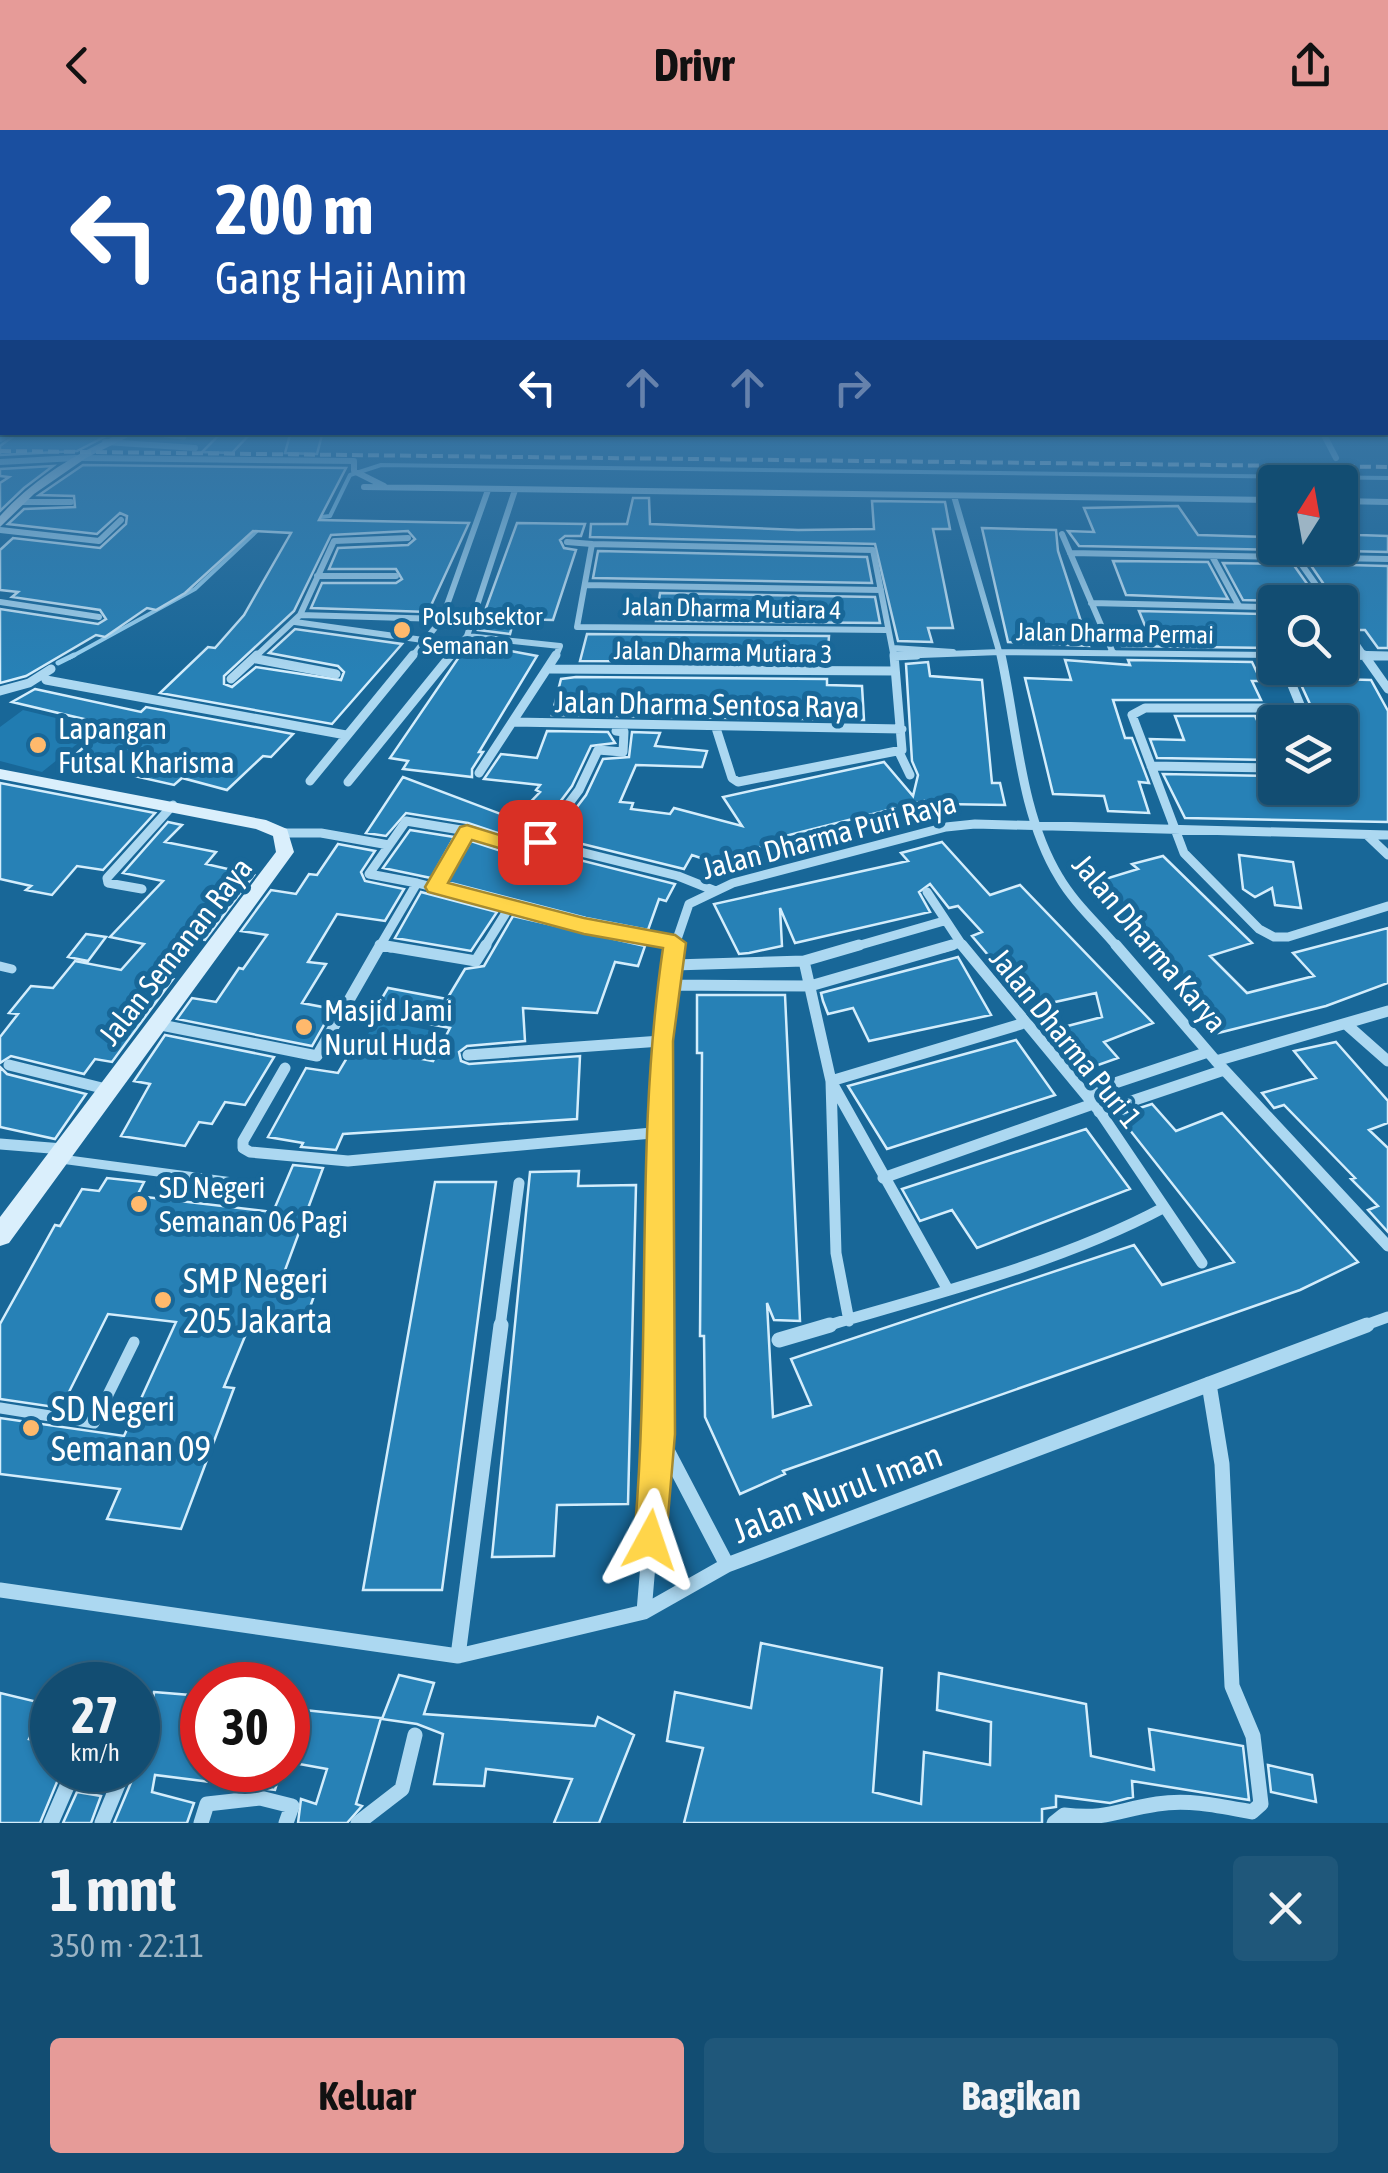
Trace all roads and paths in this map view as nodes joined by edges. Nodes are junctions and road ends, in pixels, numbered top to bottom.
1 (479, 514) edge
2 (508, 514) edge
3 (959, 514) edge
4 (121, 520) dead end
5 (0, 530) edge
6 (1062, 534) dead end
7 (408, 538) dead end
8 (566, 542) dead end
9 (592, 544) junction
10 (1070, 553) junction
11 (1212, 556) junction
12 (1258, 557) edge
13 (1358, 560) edge
14 (1387, 561) edge
15 (318, 576) junction
16 (396, 576) dead end
17 (585, 584) junction
18 (881, 590) junction
19 (0, 602) edge
20 (1091, 602) junction
21 (1239, 606) junction
22 (1258, 607) edge
23 (98, 617) dead end
24 (298, 618) junction
25 (442, 619) junction
26 (577, 627) junction
27 (887, 630) junction
28 (467, 636) junction
29 (423, 640) junction
30 (560, 646) junction
31 (1358, 646) edge
32 (893, 652) junction
33 (1000, 652) junction
34 (1113, 653) junction
35 (1258, 655) edge
36 (1358, 656) edge
37 (1365, 656) junction
38 (1388, 656) edge
39 (257, 659) junction
40 (550, 668) junction
41 (51, 669) dead end
42 (895, 671) junction
43 (336, 674) dead end
44 (46, 680) dead end
45 (232, 680) dead end
46 (1388, 689) edge
47 (0, 691) edge
48 (1258, 708) edge
49 (512, 722) junction
50 (592, 724) junction
51 (716, 728) junction
52 (902, 730) junction
53 (346, 735) junction
54 (899, 752) junction
55 (1151, 766) junction
56 (1258, 768) edge
57 (0, 774) edge
58 (478, 774) dead end
59 (910, 775) dead end
60 (310, 781) dead end
61 (348, 782) dead end
62 (174, 805) junction
63 (1038, 823) junction
64 (1174, 829) junction
65 (467, 831) junction
66 (281, 832) junction
67 (1367, 835) junction
68 (1388, 835) edge
69 (540, 842) junction
70 (389, 845) junction
71 (1388, 855) edge
72 (417, 884) junction
73 (435, 887) junction
74 (142, 889) dead end
75 (713, 890) junction
76 (927, 892) dead end
77 (1388, 906) edge
78 (509, 908) junction
79 (944, 920) junction
80 (960, 942) junction
81 (675, 943) junction
82 (380, 946) junction
83 (804, 962) junction
84 (674, 965) junction
85 (0, 966) edge
86 (12, 969) dead end
87 (670, 986) junction
88 (810, 986) junction
89 (1388, 1011) edge
90 (156, 1024) junction
91 (1021, 1024) junction
92 (1346, 1024) junction
93 (661, 1041) junction
94 (468, 1055) dead end
95 (1216, 1061) junction
96 (1388, 1061) edge
97 (9, 1065) dead end
98 (285, 1068) dead end
99 (831, 1081) junction
100 (106, 1089) junction
101 (1092, 1103) junction
102 (662, 1132) junction
103 (0, 1144) edge
104 (60, 1154) junction
105 (883, 1178) junction
106 (519, 1183) dead end
107 (255, 1186) dead end
108 (1162, 1208) junction
109 (0, 1236) edge
110 (1388, 1246) edge
111 (1202, 1263) dead end
112 (948, 1290) junction
113 (1388, 1317) edge
114 (849, 1321) junction
115 (779, 1340) dead end
116 (134, 1342) dead end
117 (1209, 1384) junction
118 (0, 1408) edge
119 (659, 1434) junction
120 (727, 1565) junction
121 (0, 1590) edge
122 (644, 1612) junction
123 (458, 1656) junction
124 (415, 1735) dead end
125 (64, 1792) edge
126 (115, 1792) edge
127 (50, 1823) edge
128 (102, 1823) edge
129 (201, 1823) edge
130 (286, 1823) edge
131 (358, 1823) edge
132 (1054, 1823) edge

1 - 25 street
2 - 28 street
3 - 33 street, Jalan Dharma Karya
4 - 5 street
6 - 10 street
7 - 15 street
8 - 9 street
9 - 17 street
9 - 18 street
10 - 11 street
10 - 20 street
11 - 12 street
11 - 21 street
13 - 14 street
15 - 16 street
15 - 24 street
17 - 18 street
17 - 26 street
18 - 27 street
19 - 23 street
20 - 21 street
20 - 34 street
21 - 22 street
24 - 25 street
24 - 29 street
24 - 39 street
25 - 29 street
26 - 27 street, Jalan Dharma Mutiara 4
26 - 30 street, Jalan Dharma Sentosa Raya
27 - 32 street
28 - 30 street, Jalan Dharma Sentosa Raya
28 - 61 street
29 - 53 street
30 - 40 street, Jalan Dharma Sentosa Raya
31 - 37 street
32 - 33 street, Jalan Dharma Permai
32 - 42 street
33 - 34 street, Jalan Dharma Permai
33 - 63 street, Jalan Dharma Karya
34 - 35 street, Jalan Dharma Permai
36 - 37 street
37 - 38 street
37 - 46 street
39 - 43 street
39 - 45 street
40 - 42 street, Jalan Dharma Mutiara 3
40 - 49 street, Jalan Dharma Sentosa Raya
41 - 47 street
42 - 52 street
44 - 53 street
48 - 55 street
49 - 50 street, Jalan Dharma Sentosa Raya
49 - 58 street, Jalan Dharma Sentosa Raya
50 - 51 street, Jalan Dharma Sentosa Raya
50 - 69 street
51 - 52 street, Jalan Dharma Sentosa Raya
51 - 54 street
52 - 54 street
53 - 60 street
54 - 59 street
55 - 56 street
55 - 64 street
57 - 62 street, Jalan Semanan Raya
62 - 66 street, Jalan Semanan Raya
62 - 74 street
63 - 64 street, Jalan Dharma Puri Raya
63 - 75 street, Jalan Dharma Puri Raya
63 - 95 street, Jalan Dharma Karya
64 - 67 street, Jalan Dharma Puri Raya
64 - 77 street
65 - 69 street
65 - 70 street
65 - 73 street
66 - 70 street
66 - 90 street, Jalan Semanan Raya
67 - 68 street, Jalan Dharma Puri Raya
67 - 71 street
69 - 75 street
70 - 72 street
72 - 73 street
72 - 82 street
73 - 78 street
75 - 81 street, Jalan Dharma Puri Raya
76 - 79 street, Jalan Dharma Puri 1
78 - 81 street
78 - 82 street
79 - 80 street, Jalan Dharma Puri 1
79 - 83 street
80 - 88 street
80 - 91 street, Jalan Dharma Puri 1
81 - 84 street, Jalan Dharma Puri Raya
82 - 90 street
83 - 84 street
83 - 88 street
84 - 87 street, Jalan Dharma Puri Raya
85 - 86 lane
87 - 88 street
87 - 93 street, Jalan Dharma Puri Raya
88 - 99 street
89 - 92 street
90 - 100 street, Jalan Semanan Raya
91 - 99 street
91 - 101 street, Jalan Dharma Puri 1
92 - 95 street
92 - 96 street
93 - 94 street
93 - 102 street, Jalan Dharma Puri Raya
95 - 101 street
95 - 101 street
95 - 110 street, Jalan Dharma Karya
97 - 100 street
98 - 102 street
99 - 105 street
99 - 114 street
100 - 104 street, Jalan Semanan Raya
101 - 105 street
101 - 108 street, Jalan Dharma Puri 1
102 - 119 street, Jalan Dharma Puri Raya
103 - 104 street
104 - 107 lane
104 - 109 street, Jalan Semanan Raya
105 - 112 street
106 - 123 street
108 - 111 street, Jalan Dharma Puri 1
108 - 112 street
112 - 114 street
113 - 117 street, Jalan Nurul Iman
114 - 115 street
116 - 118 lane
117 - 120 street, Jalan Nurul Iman
117 - 132 street
119 - 120 street, Jalan Dharma Puri Raya
119 - 122 street, Jalan Dharma Puri Raya
120 - 122 street, Jalan Nurul Iman
121 - 123 street, Jalan Nurul Iman
122 - 123 street, Jalan Nurul Iman
124 - 131 street
125 - 127 street
126 - 128 street
129 - 130 street

